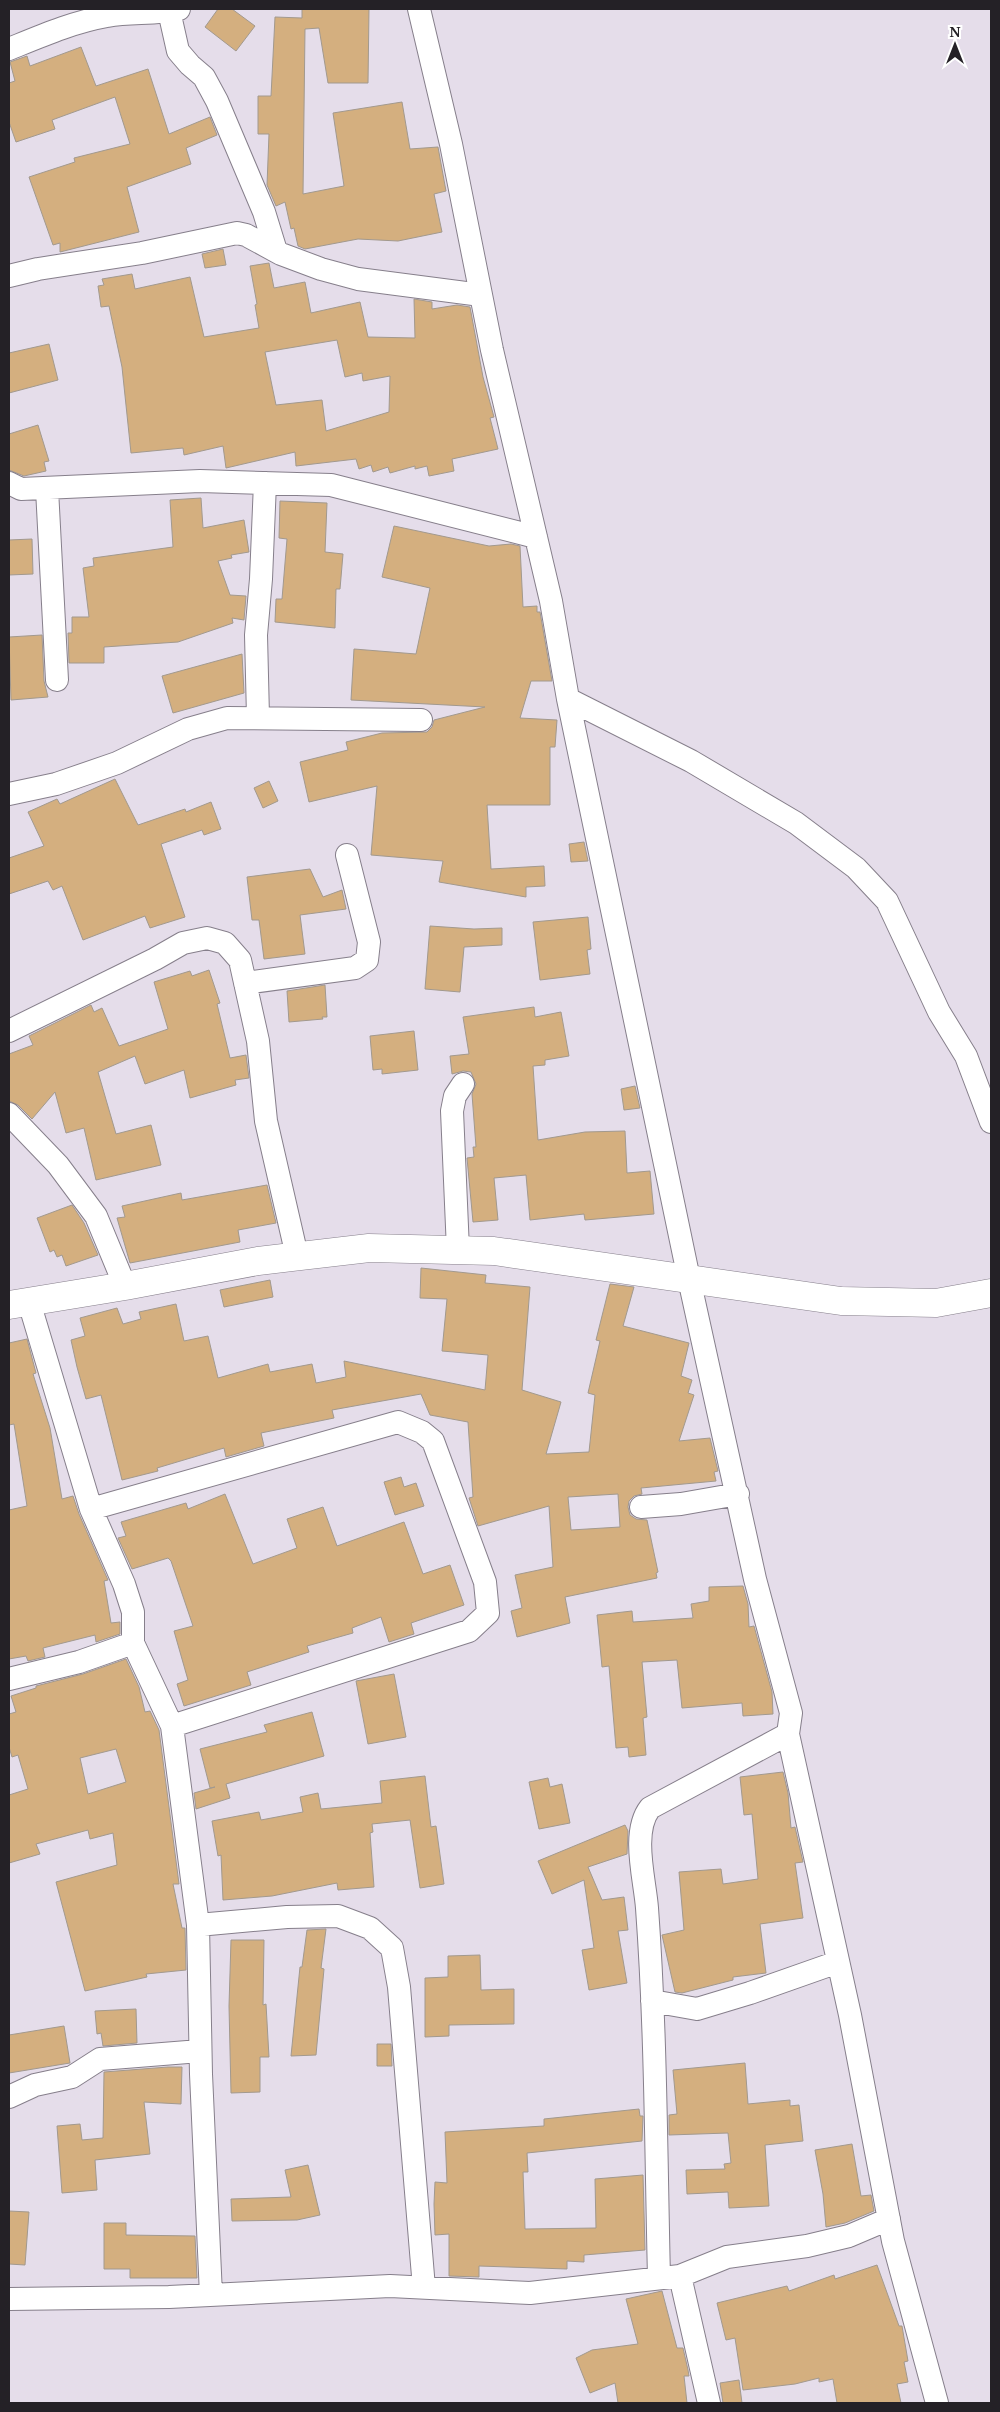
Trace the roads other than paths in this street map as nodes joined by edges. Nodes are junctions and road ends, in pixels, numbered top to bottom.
1 (419, 9) edge
2 (174, 10) edge
3 (117, 12) edge
4 (9, 49) edge
5 (264, 212) junction
6 (246, 235) junction
7 (276, 251) junction
8 (9, 276) edge
9 (481, 295) junction
10 (9, 483) edge
11 (265, 483) junction
12 (47, 488) junction
13 (536, 537) junction
14 (58, 680) dead end
15 (568, 699) junction
16 (258, 717) junction
17 (421, 720) dead end
18 (9, 794) edge
19 (347, 855) dead end
20 (245, 983) junction
21 (9, 1031) edge
22 (463, 1084) dead end
23 (9, 1114) edge
24 (991, 1122) edge
25 (458, 1250) junction
26 (297, 1256) junction
27 (689, 1279) junction
28 (125, 1286) junction
29 (991, 1293) edge
30 (19, 1303) edge
31 (738, 1494) junction
32 (641, 1507) dead end
33 (91, 1510) junction
34 (133, 1643) junction
35 (9, 1678) edge
36 (172, 1726) junction
37 (788, 1734) junction
38 (198, 1925) junction
39 (838, 1962) junction
40 (652, 2001) junction
41 (200, 2051) junction
42 (9, 2097) edge
43 (889, 2219) junction
44 (669, 2277) junction
45 (424, 2288) junction
46 (211, 2295) junction
47 (9, 2299) edge
48 (710, 2402) edge
49 (937, 2403) edge

1 - 9 street
2 - 3 street
2 - 5 street
3 - 4 street
5 - 6 street
5 - 7 street
6 - 7 street
6 - 8 street
7 - 9 street
9 - 13 street
10 - 12 street
11 - 12 street
11 - 13 street
11 - 16 street
12 - 14 street
13 - 15 street
15 - 24 street
15 - 27 street
16 - 17 street
16 - 18 street
19 - 20 street
20 - 21 street
20 - 26 street
22 - 25 street
23 - 28 street
25 - 26 street
25 - 27 street
26 - 28 street
27 - 29 street
27 - 31 street
28 - 30 street
30 - 33 street
31 - 32 street
31 - 37 street
33 - 34 street
33 - 36 street
34 - 35 street
34 - 36 street
36 - 38 street
37 - 39 street
37 - 40 street
38 - 41 street
38 - 45 street
39 - 40 street
39 - 43 street
40 - 44 street
41 - 42 street
41 - 46 street
43 - 44 street
43 - 49 street
44 - 45 street
44 - 48 street
45 - 46 street
46 - 47 street

